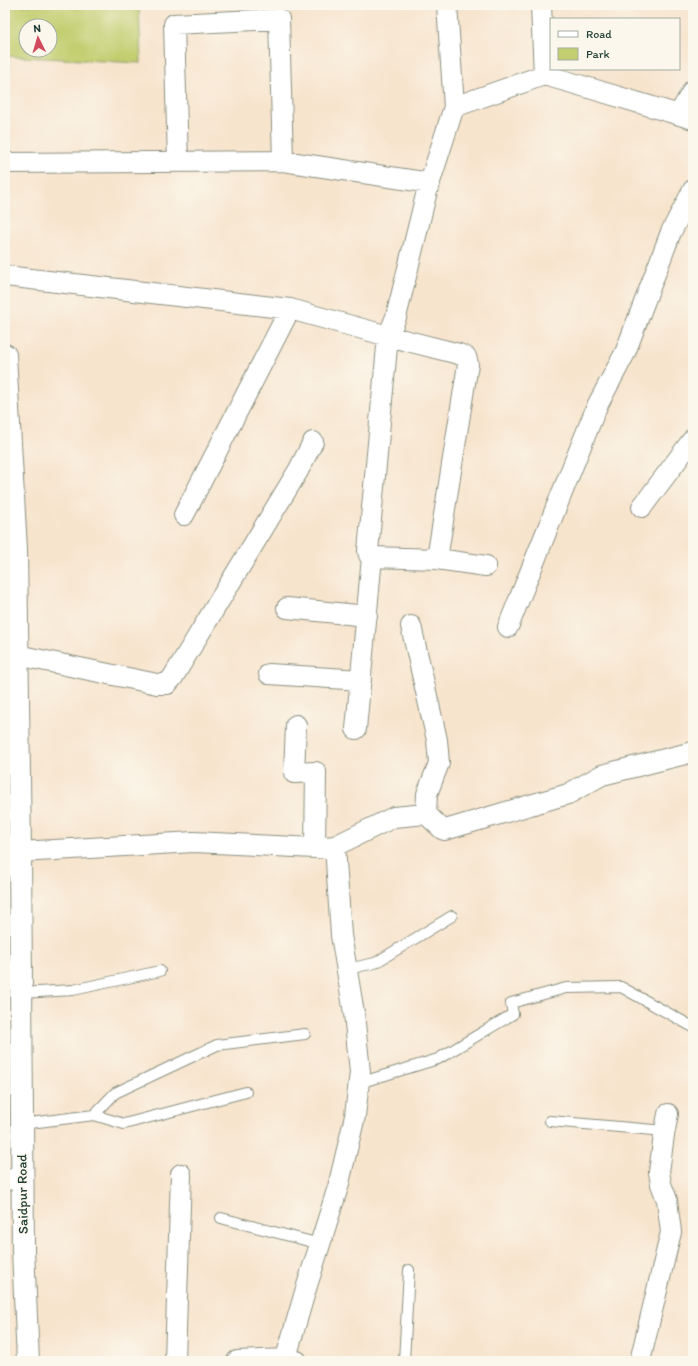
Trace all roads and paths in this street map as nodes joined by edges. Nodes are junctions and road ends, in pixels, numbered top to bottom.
1 (447, 5) edge
2 (541, 5) edge
3 (212, 14) edge
4 (544, 75) junction
5 (693, 90) edge
6 (454, 107) junction
7 (686, 116) edge
8 (283, 161) junction
9 (178, 162) junction
10 (5, 163) edge
11 (430, 183) junction
12 (693, 190) edge
13 (5, 276) edge
14 (290, 309) junction
15 (388, 336) junction
16 (5, 355) edge
17 (693, 439) edge
18 (313, 442) dead end
19 (642, 507) dead end
20 (184, 515) dead end
21 (372, 557) junction
22 (437, 559) junction
23 (486, 566) dead end
24 (11, 598) edge
25 (287, 608) dead end
26 (367, 616) junction
27 (411, 626) dead end
28 (508, 627) dead end
29 (17, 655) junction
30 (270, 674) dead end
31 (361, 680) junction
32 (296, 725) dead end
33 (356, 729) dead end
34 (693, 752) edge
35 (426, 814) junction
36 (335, 846) junction
37 (315, 848) junction
38 (12, 850) edge
39 (452, 916) dead end
40 (347, 969) junction
41 (160, 971) dead end
42 (20, 993) junction
43 (693, 1027) edge
44 (305, 1034) dead end
45 (359, 1083) junction
46 (246, 1092) dead end
47 (94, 1115) junction
48 (550, 1121) dead end
49 (666, 1123) joint
50 (22, 1124) junction
51 (181, 1174) dead end
52 (14, 1179) edge
53 (221, 1218) dead end
54 (320, 1244) junction
55 (409, 1270) dead end
56 (289, 1360) edge
57 (28, 1361) edge
58 (175, 1361) edge
59 (237, 1361) edge
60 (404, 1361) edge
61 (640, 1361) edge

1 - 6 street
2 - 4 street
3 - 8 street
3 - 9 street
4 - 6 street
4 - 7 street
5 - 7 street
6 - 11 street
8 - 9 street
8 - 11 street
9 - 10 street
11 - 15 street
12 - 28 street
13 - 14 street
14 - 15 street
14 - 20 street
15 - 21 street
15 - 22 street
16 - 24 main road, Saidpur Road
17 - 19 street
18 - 29 street
21 - 22 street
21 - 26 street
22 - 23 street
24 - 29 main road, Saidpur Road
25 - 26 street
26 - 31 street
27 - 35 street
29 - 38 main road, Saidpur Road
30 - 31 street
31 - 33 street
32 - 37 street
34 - 35 street
35 - 36 street
36 - 37 street
36 - 40 street
37 - 38 street
38 - 42 main road, Saidpur Road
39 - 40 lane
40 - 45 street
41 - 42 lane
42 - 50 main road, Saidpur Road
43 - 45 lane
44 - 47 lane
45 - 54 street
46 - 47 lane
47 - 50 lane
48 - 49 lane
49 - 61 street
50 - 52 main road, Saidpur Road
51 - 58 street
52 - 57 main road, Saidpur Road
53 - 54 lane
54 - 56 street
55 - 60 lane
56 - 59 street

